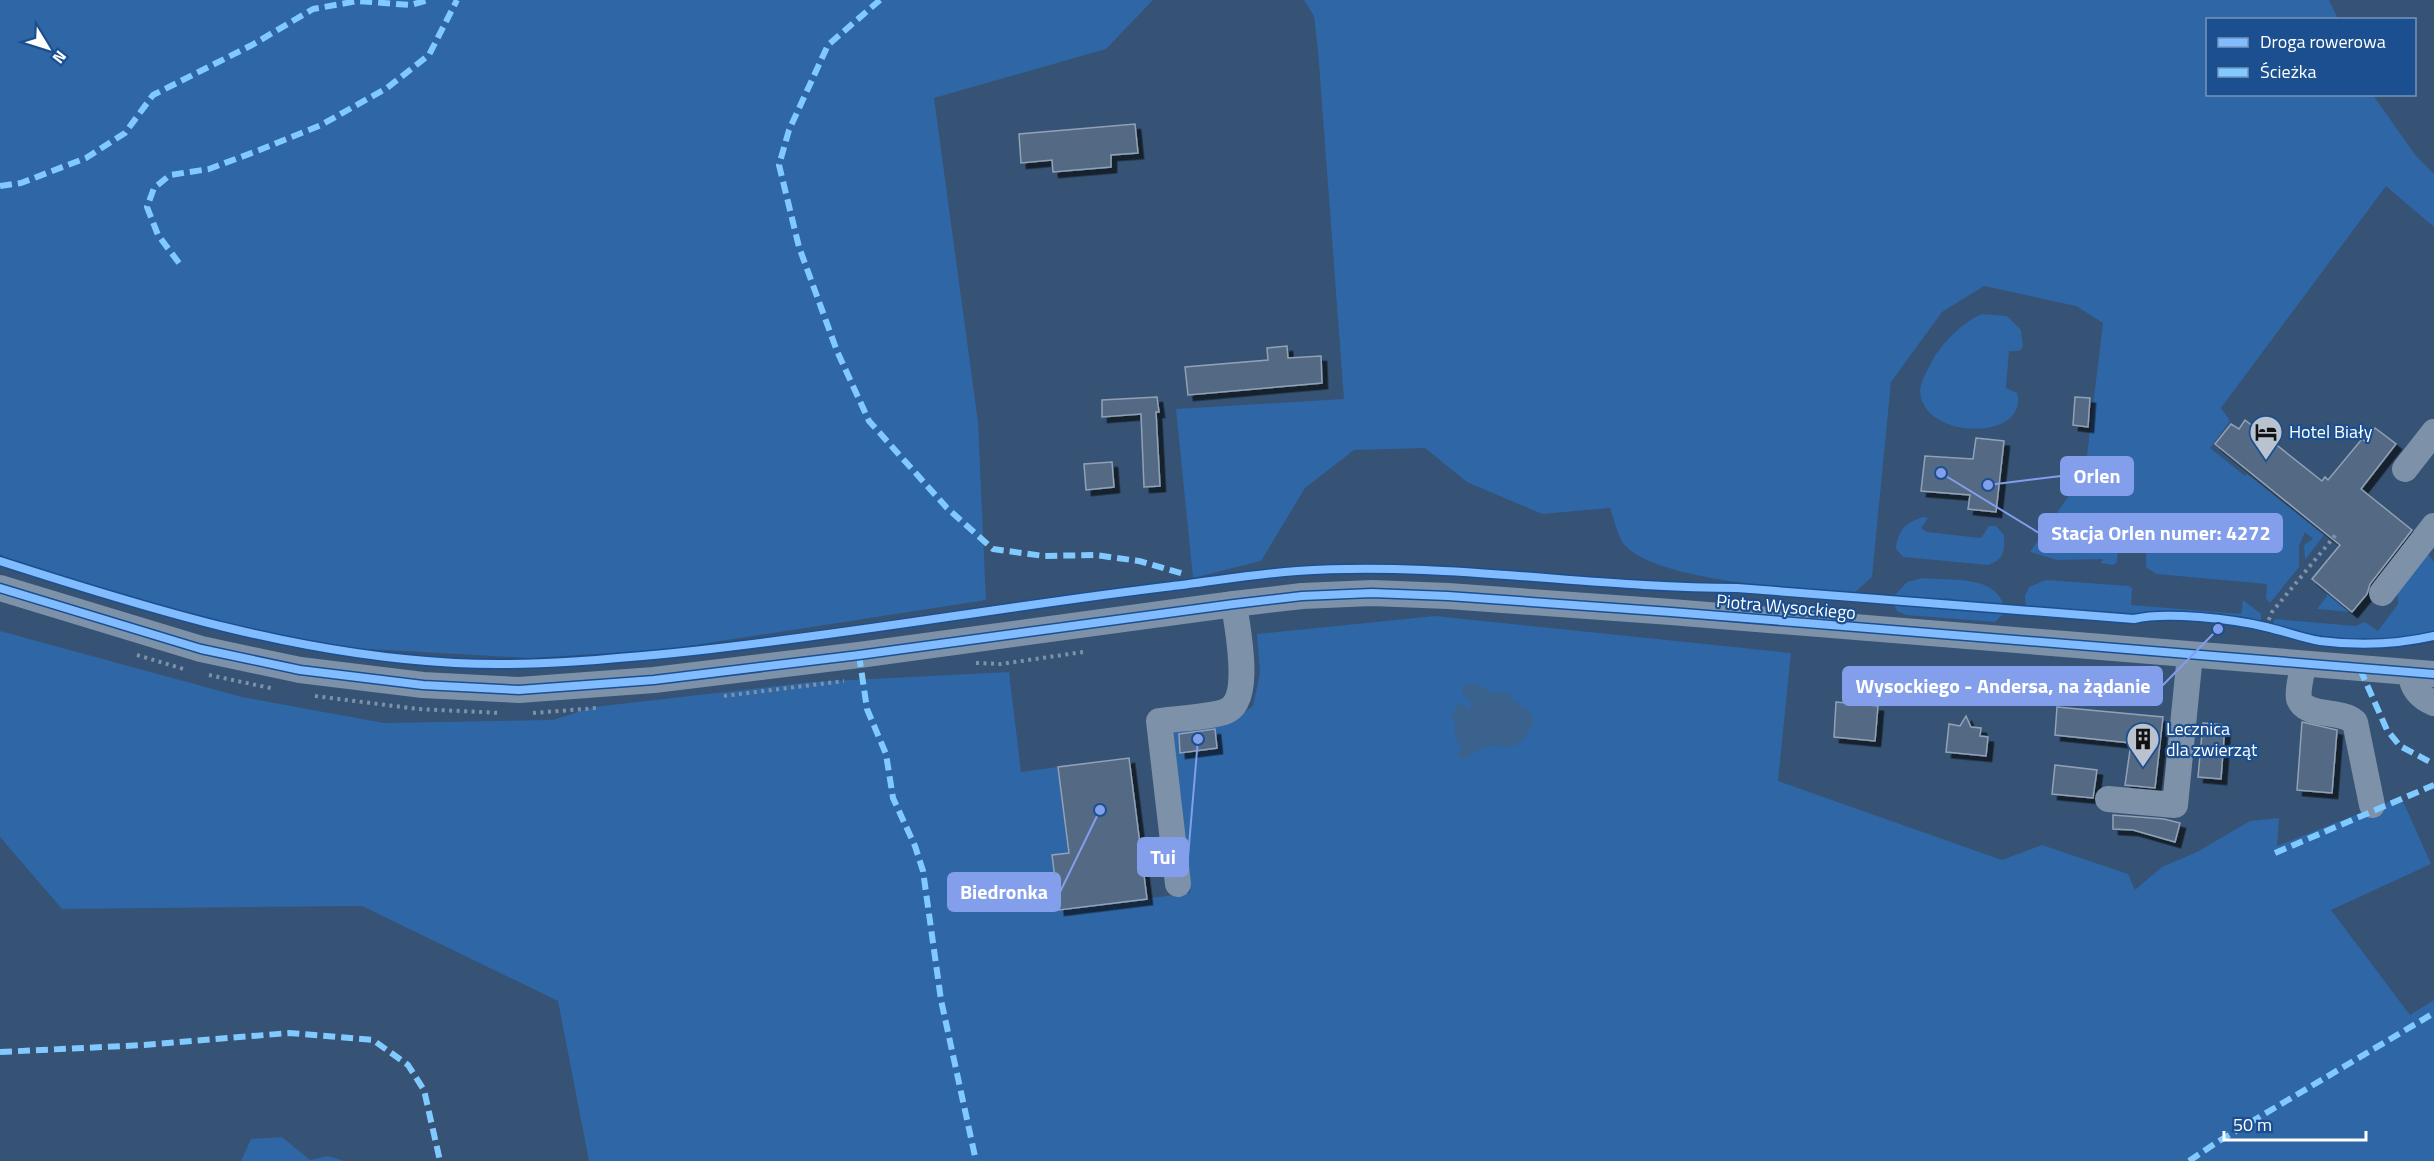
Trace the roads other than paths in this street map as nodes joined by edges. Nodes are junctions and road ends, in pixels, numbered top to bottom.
1 (2434, 432) edge
2 (2405, 469) dead end
3 (2434, 526) edge
4 (0, 588) edge
5 (2382, 593) dead end
6 (1234, 604) junction
7 (2190, 655) junction
8 (2434, 659) edge
9 (2303, 665) junction
10 (2423, 673) edge
11 (2434, 703) edge
12 (2108, 799) dead end
13 (2372, 805) dead end
14 (1178, 884) dead end

1 - 2 street
3 - 5 street
4 - 6 street, Piotra Wysockiego
6 - 7 street, Piotra Wysockiego
6 - 14 street
7 - 9 street, Piotra Wysockiego
7 - 12 street
8 - 10 street
9 - 10 street, Piotra Wysockiego
9 - 13 street
10 - 11 street

